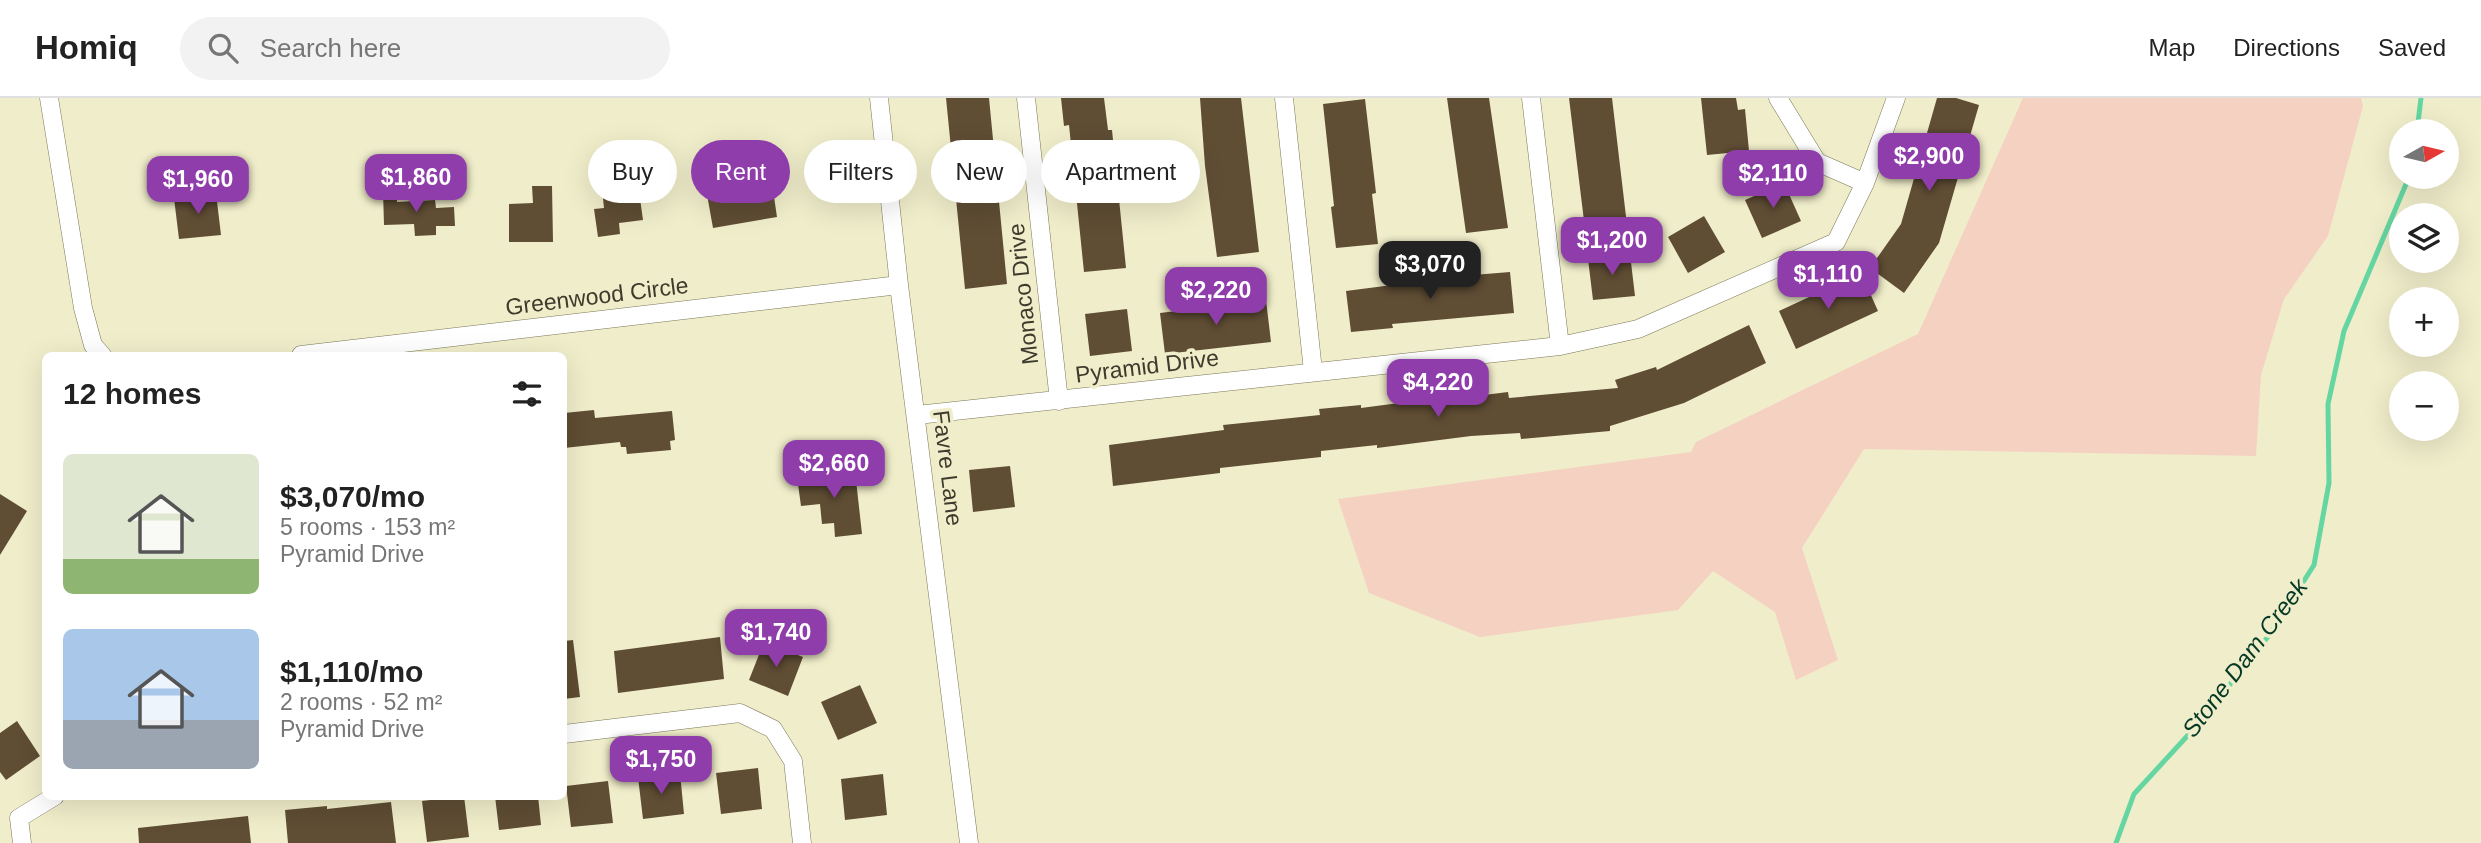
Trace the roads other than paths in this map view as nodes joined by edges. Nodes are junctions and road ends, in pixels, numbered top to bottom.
1 (49, 98) edge
2 (879, 98) edge
3 (1026, 98) edge
4 (1284, 98) edge
5 (1531, 98) edge
6 (1778, 98) edge
7 (1896, 98) edge
8 (1865, 183) junction
9 (899, 285) junction
10 (1560, 346) junction
11 (99, 352) edge
12 (327, 352) edge
13 (1313, 371) junction
14 (1059, 401) junction
15 (917, 415) junction
16 (567, 734) edge
17 (48, 800) edge
18 (22, 843) edge
19 (802, 843) edge
20 (969, 843) edge

1 - 11 street
2 - 9 street, Favre Lane
3 - 14 street, Monaco Drive
4 - 13 street
5 - 10 street
6 - 8 street
7 - 8 street, Pyramid Drive
8 - 10 street, Pyramid Drive
9 - 12 street, Greenwood Circle
9 - 15 street, Favre Lane
10 - 13 street, Pyramid Drive
13 - 14 street, Pyramid Drive
14 - 15 street, Pyramid Drive
15 - 20 street, Favre Lane
16 - 19 street
17 - 18 street

